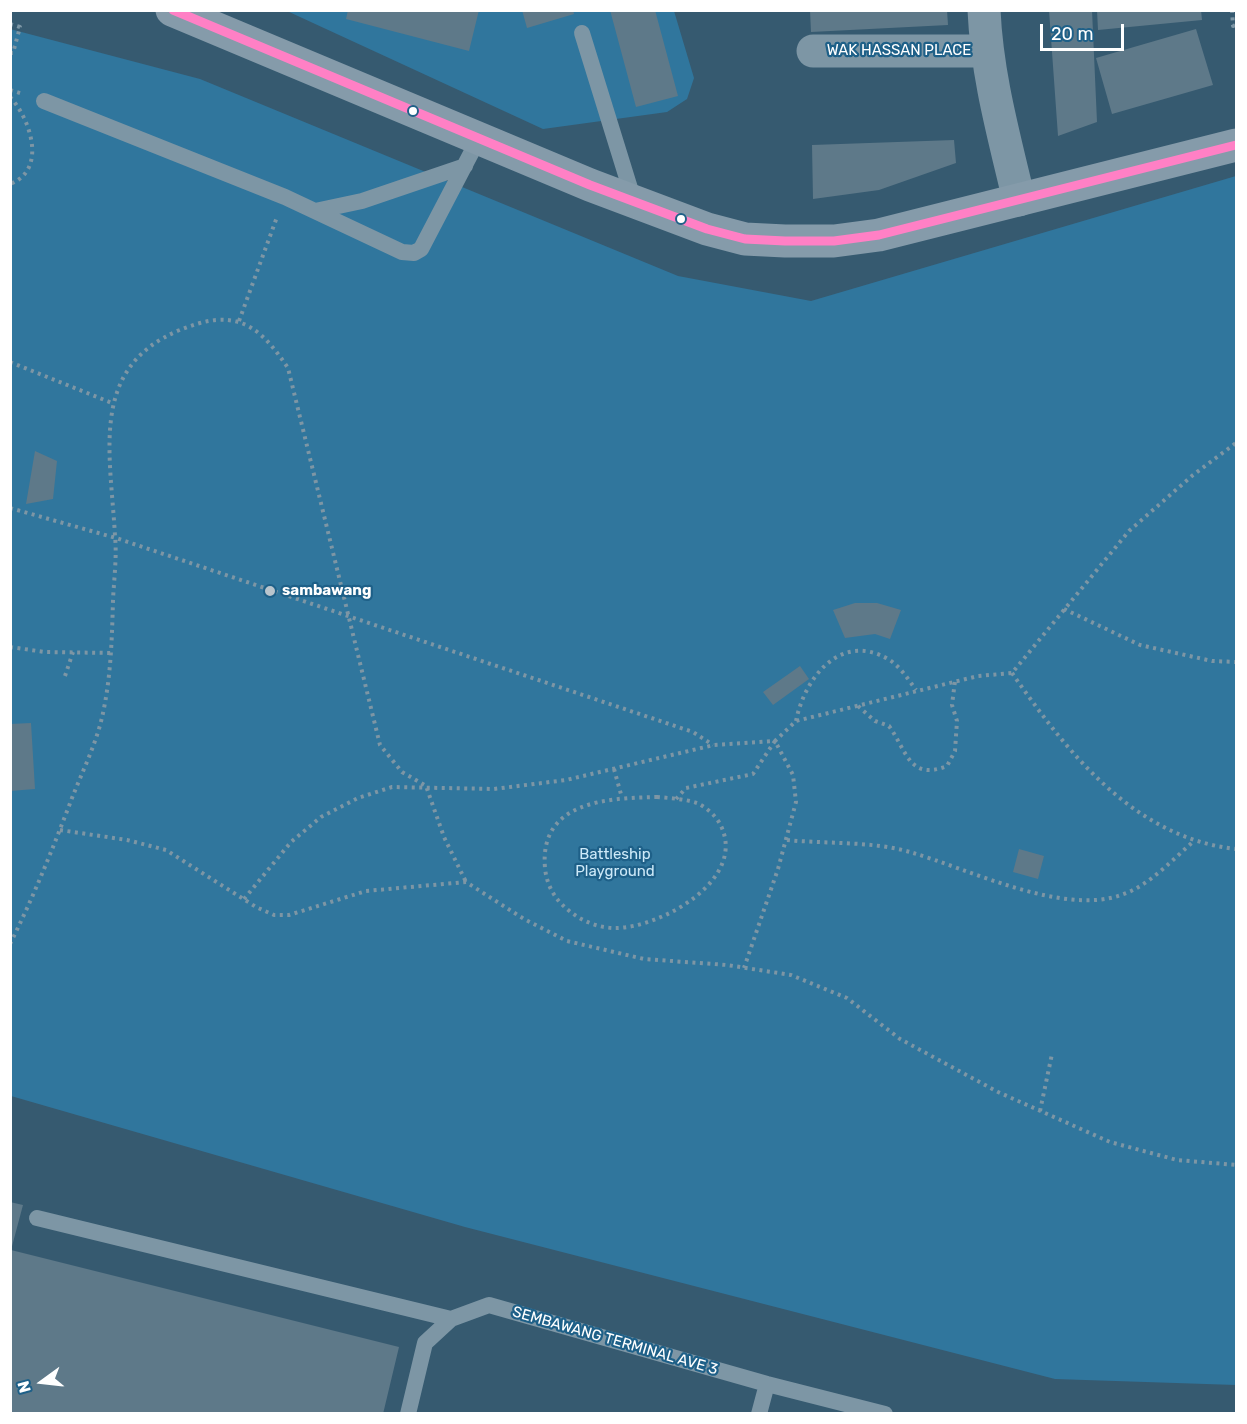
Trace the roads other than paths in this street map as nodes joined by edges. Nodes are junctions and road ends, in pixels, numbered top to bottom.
1 (172, 10) edge
2 (984, 10) edge
3 (582, 33) dead end
4 (813, 51) dead end
5 (986, 51) junction
6 (44, 101) dead end
7 (1236, 145) edge
8 (472, 152) junction
9 (1019, 200) junction
10 (634, 202) junction
11 (315, 211) junction
12 (37, 1218) dead end
13 (451, 1319) junction
14 (766, 1384) junction
15 (408, 1413) edge
16 (759, 1413) edge
17 (885, 1413) edge

1 - 8 street
2 - 5 street, WAK HASSAN PLACE
3 - 10 lane
4 - 5 street, WAK HASSAN PLACE
5 - 9 street, WAK HASSAN PLACE
6 - 11 lane
7 - 9 street
8 - 10 street
8 - 11 lane
8 - 11 lane
9 - 10 street
12 - 13 lane
13 - 14 lane, SEMBAWANG TERMINAL AVE 3
13 - 15 lane, SEMBAWANG TERMINAL AVE 3
14 - 16 lane
14 - 17 lane, SEMBAWANG TERMINAL AVE 3

